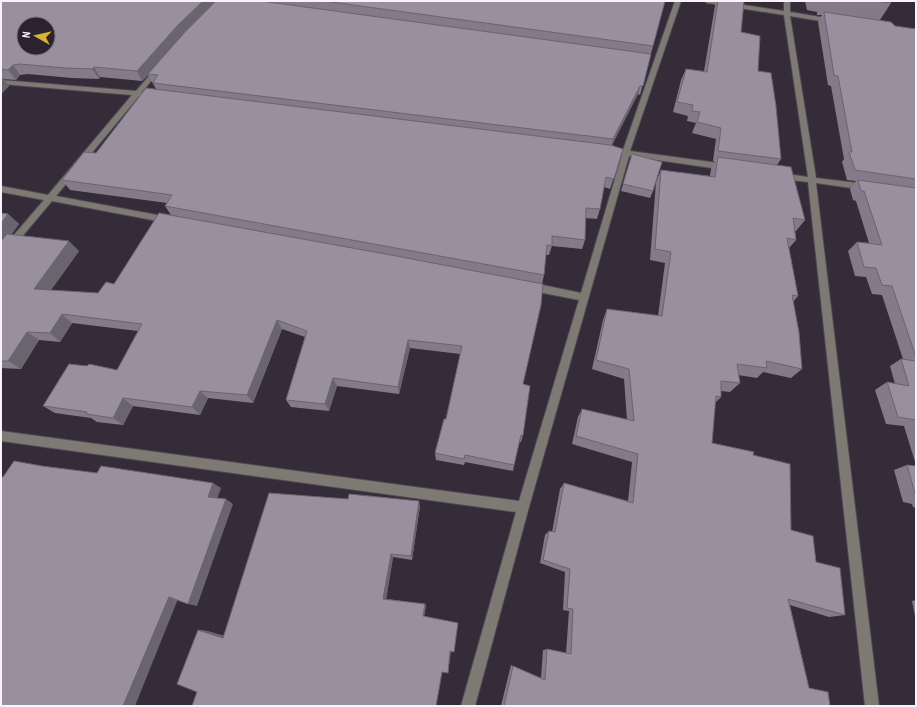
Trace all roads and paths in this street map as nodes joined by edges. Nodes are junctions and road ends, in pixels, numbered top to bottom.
1 (678, 1) edge
2 (707, 1) edge
3 (787, 1) edge
4 (787, 14) junction
5 (840, 22) edge
6 (161, 65) edge
7 (1, 82) edge
8 (138, 93) junction
9 (162, 96) edge
10 (602, 150) edge
11 (626, 153) junction
12 (734, 169) edge
13 (773, 174) edge
14 (812, 180) junction
15 (872, 188) edge
16 (1, 189) edge
17 (49, 199) junction
18 (174, 221) edge
19 (1, 256) edge
20 (522, 285) edge
21 (583, 297) junction
22 (1, 436) edge
23 (523, 506) junction
24 (468, 706) edge
25 (872, 706) edge

1 - 11 street
2 - 4 street
3 - 4 street
4 - 5 street
4 - 14 street
6 - 8 street
7 - 8 street
8 - 9 street
8 - 17 street
10 - 11 street
11 - 12 street
11 - 21 street
13 - 14 street
14 - 15 street
14 - 25 street
16 - 17 street
17 - 18 street
17 - 19 street
20 - 21 street
21 - 23 street
22 - 23 street
23 - 24 street

